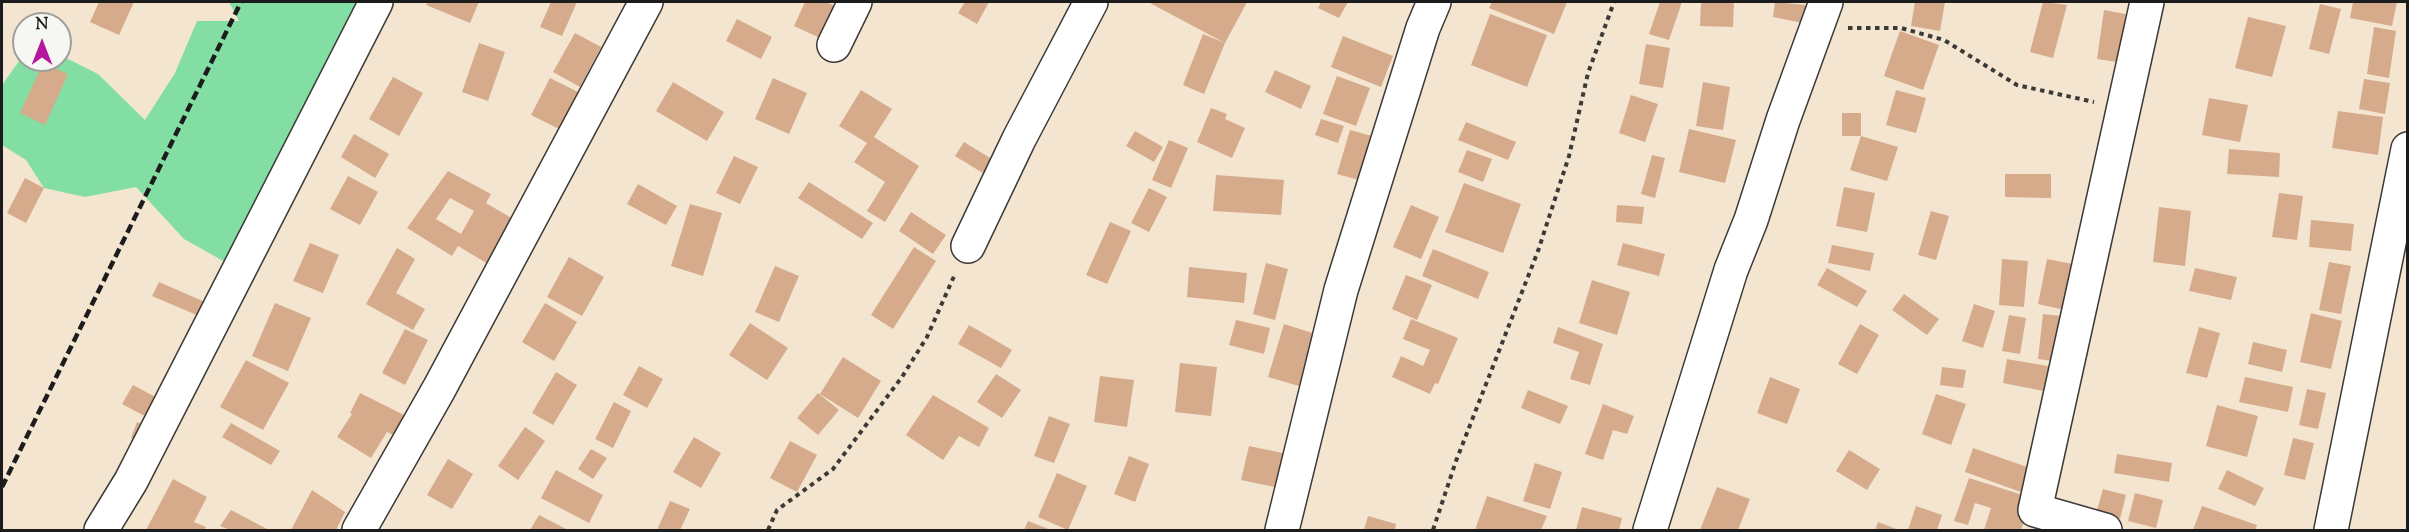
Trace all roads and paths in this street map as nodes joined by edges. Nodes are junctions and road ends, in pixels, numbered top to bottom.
1 (376, 2) edge
2 (646, 2) edge
3 (855, 2) edge
4 (1091, 2) edge
5 (1434, 2) edge
6 (1614, 2) edge
7 (2147, 2) edge
8 (1821, 15) edge
9 (834, 45) dead end
10 (2124, 109) junction
11 (2408, 149) edge
12 (968, 246) joint
13 (2033, 520) edge
14 (101, 531) edge
15 (359, 531) edge
16 (768, 531) edge
17 (1282, 531) edge
18 (1433, 531) edge
19 (1650, 531) edge
20 (2104, 531) edge
21 (2331, 531) edge

1 - 14 street
2 - 15 street
3 - 9 street
4 - 12 street
5 - 17 street
6 - 18 path
7 - 10 street
8 - 10 path
8 - 19 street
10 - 13 street
11 - 21 street
12 - 16 path
13 - 20 street

